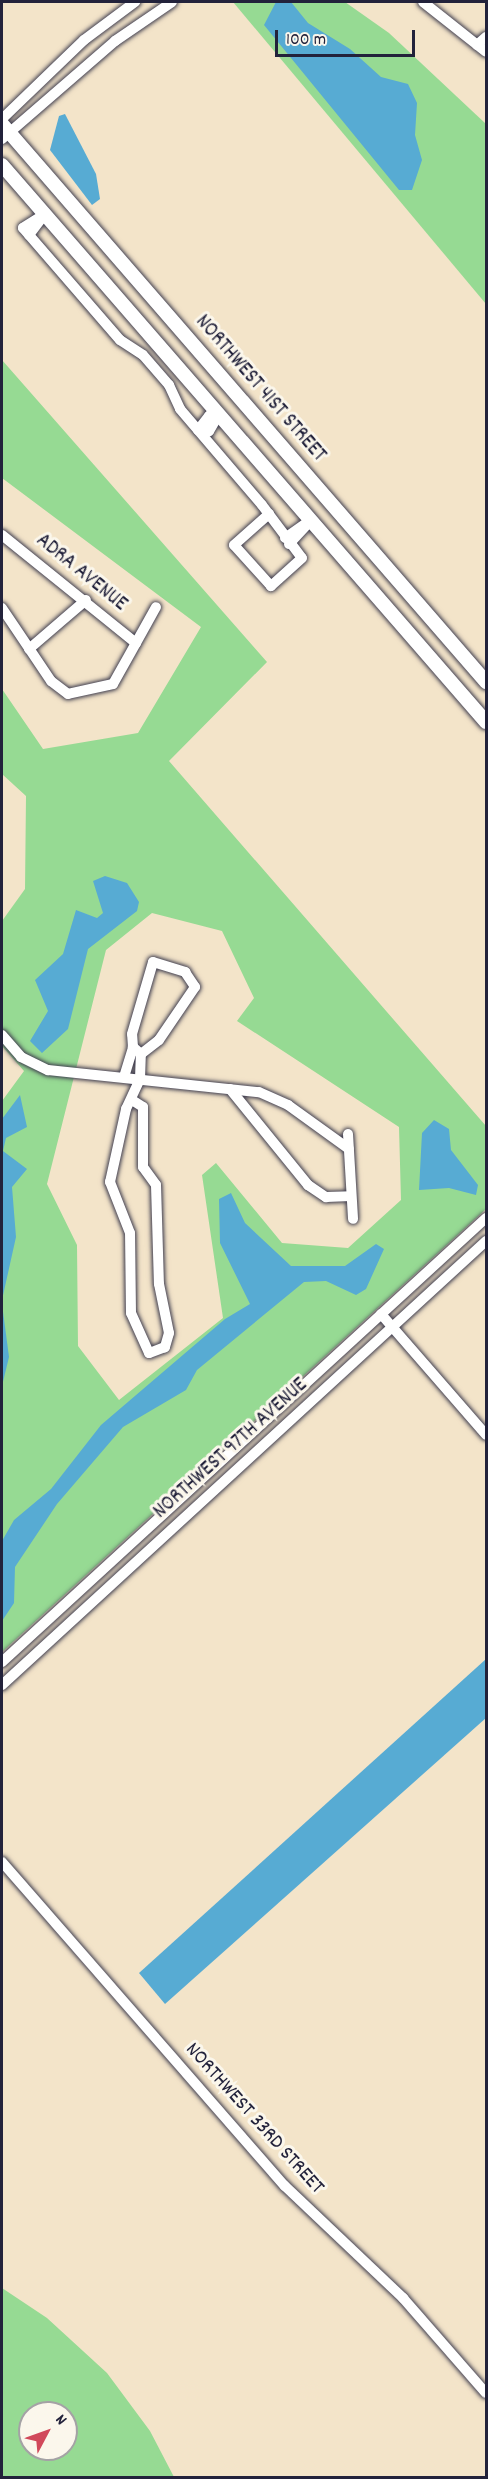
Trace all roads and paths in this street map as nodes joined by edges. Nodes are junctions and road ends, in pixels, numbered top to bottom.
1 (135, 2) edge
2 (172, 2) edge
3 (423, 2) edge
4 (434, 2) edge
5 (437, 13) junction
6 (486, 37) edge
7 (477, 45) junction
8 (486, 52) edge
9 (2, 118) edge
10 (4, 132) edge
11 (2, 165) edge
12 (45, 214) junction
13 (219, 414) junction
14 (198, 430) junction
15 (269, 514) junction
16 (311, 520) junction
17 (2, 535) edge
18 (287, 541) junction
19 (86, 600) junction
20 (156, 607) dead end
21 (2, 608) edge
22 (136, 643) junction
23 (29, 649) junction
24 (486, 682) edge
25 (486, 722) edge
26 (2, 1035) edge
27 (137, 1051) junction
28 (124, 1077) junction
29 (140, 1078) junction
30 (230, 1089) junction
31 (132, 1100) junction
32 (348, 1134) dead end
33 (349, 1149) junction
34 (351, 1197) junction
35 (486, 1218) edge
36 (353, 1219) dead end
37 (486, 1241) edge
38 (381, 1314) junction
39 (393, 1328) junction
40 (276, 1410) junction
41 (288, 1424) junction
42 (486, 1435) edge
43 (85, 1585) junction
44 (97, 1598) junction
45 (2, 1662) edge
46 (2, 1685) edge
47 (2, 1862) edge
48 (486, 2392) edge

1 - 9 street
2 - 10 street
3 - 5 street
4 - 5 street
5 - 7 street
6 - 7 street
7 - 8 street
10 - 24 main road, NORTHWEST 41ST STREET
11 - 12 main road
12 - 13 main road
12 - 14 street
13 - 14 street
13 - 16 main road
14 - 15 street
15 - 18 street
15 - 18 street
16 - 18 street
16 - 25 main road
17 - 19 street, ADRA AVENUE
19 - 22 street, ADRA AVENUE
19 - 23 street
20 - 22 street, ADRA AVENUE
21 - 23 street
22 - 23 street, ADRA AVENUE
26 - 28 street
27 - 27 street
27 - 28 street
27 - 29 street
28 - 29 street
29 - 30 street
29 - 31 street
30 - 33 street
30 - 34 street
31 - 31 street
32 - 33 street
33 - 34 street
34 - 36 street
35 - 38 street, NORTHWEST 97TH AVENUE
37 - 39 street, NORTHWEST 97TH AVENUE
38 - 39 street
38 - 40 street, NORTHWEST 97TH AVENUE
39 - 41 street, NORTHWEST 97TH AVENUE
39 - 42 street
40 - 41 street
40 - 43 street, NORTHWEST 97TH AVENUE
41 - 44 street, NORTHWEST 97TH AVENUE
43 - 44 street
43 - 45 street, NORTHWEST 97TH AVENUE
44 - 46 street, NORTHWEST 97TH AVENUE
47 - 48 street, NORTHWEST 33RD STREET

